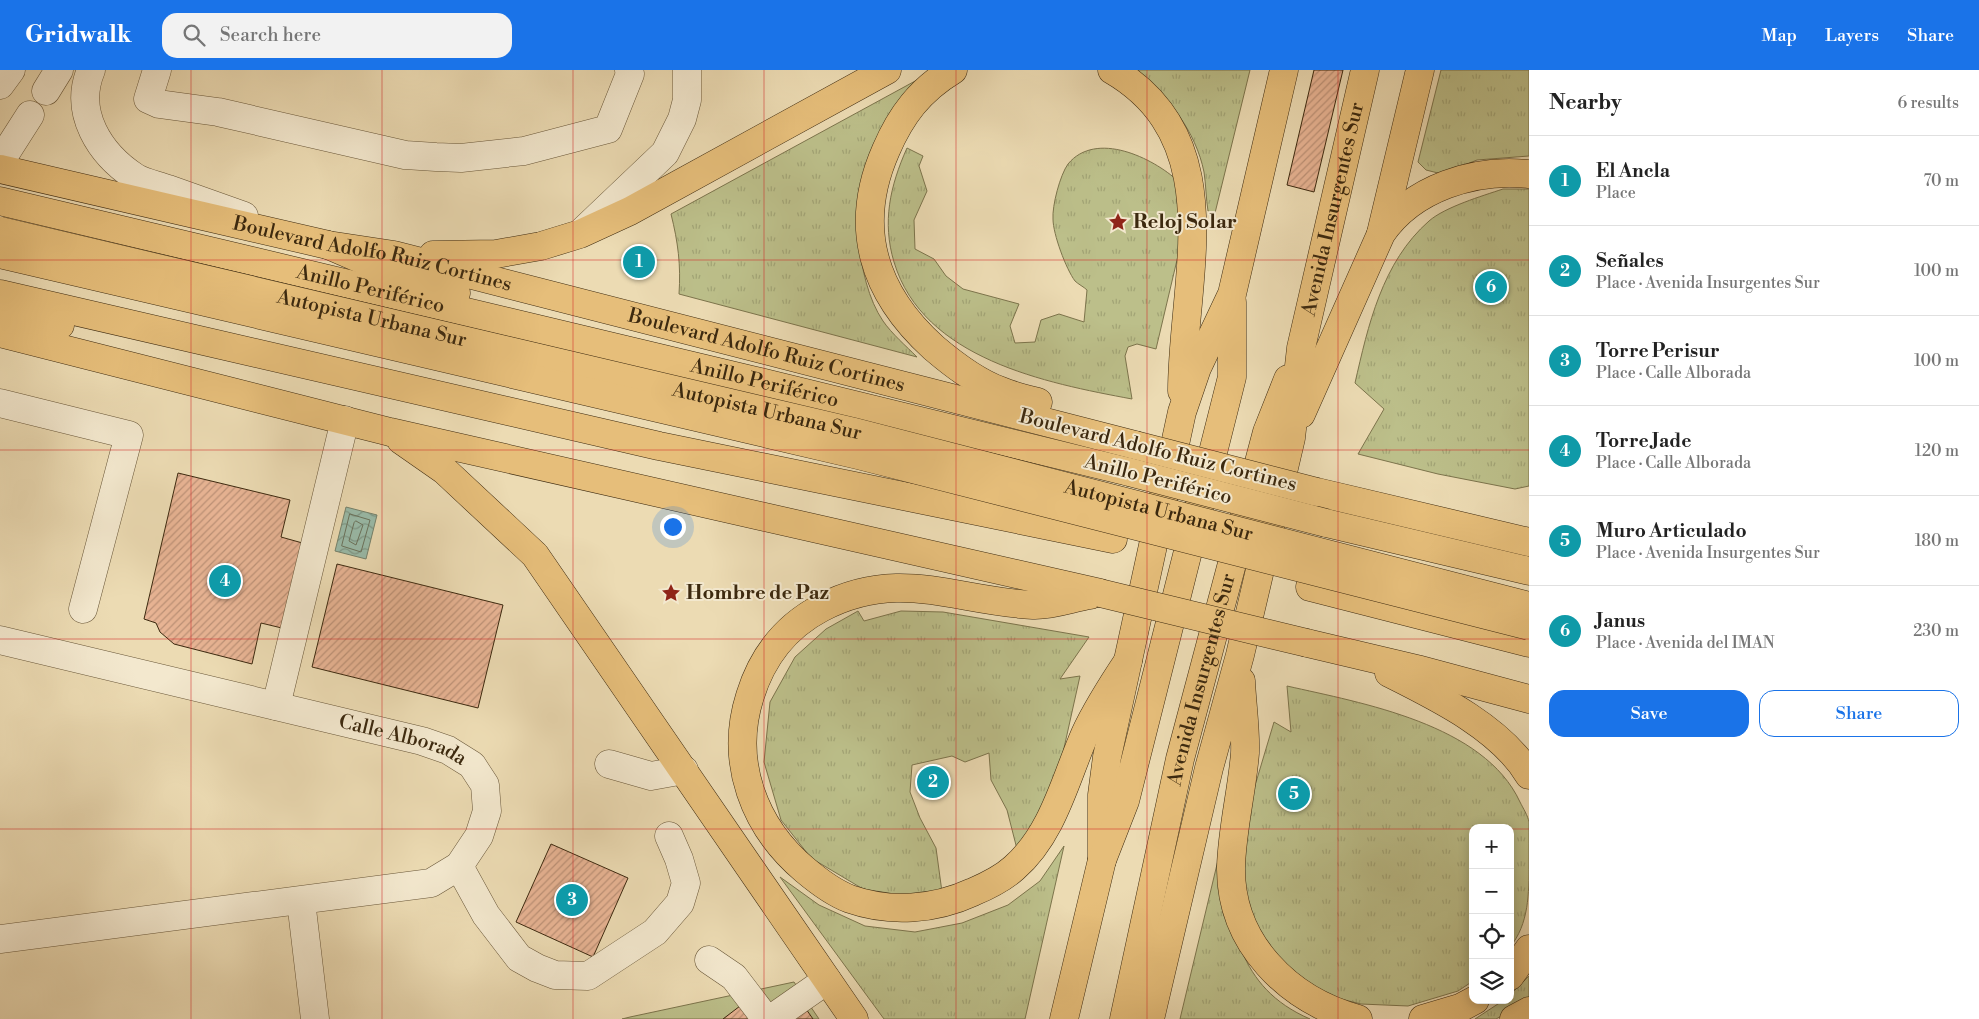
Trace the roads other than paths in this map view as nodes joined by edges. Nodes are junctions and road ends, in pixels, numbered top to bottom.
1 (11, 70) edge
2 (91, 70) edge
3 (157, 70) edge
4 (629, 70) edge
5 (687, 70) edge
6 (887, 70) edge
7 (953, 70) edge
8 (1112, 70) edge
9 (1284, 70) edge
10 (1365, 70) edge
11 (1420, 70) edge
12 (0, 85) edge
13 (30, 115) dead end
14 (0, 162) edge
15 (0, 169) edge
16 (1529, 174) edge
17 (0, 201) edge
18 (0, 231) edge
19 (580, 234) junction
20 (1381, 234) junction
21 (328, 245) junction
22 (0, 254) edge
23 (394, 255) junction
24 (0, 294) edge
25 (1232, 294) junction
26 (0, 320) edge
27 (0, 334) edge
28 (214, 344) junction
29 (1301, 348) junction
30 (752, 380) junction
31 (0, 403) edge
32 (1182, 412) junction
33 (345, 420) junction
34 (390, 432) junction
35 (1291, 438) junction
36 (1133, 445) junction
37 (1529, 542) edge
38 (1529, 571) edge
39 (1100, 593) junction
40 (1529, 606) edge
41 (83, 609) dead end
42 (1529, 626) edge
43 (0, 640) edge
44 (1529, 643) edge
45 (1240, 655) junction
46 (1351, 655) junction
47 (1128, 661) junction
48 (1529, 698) edge
49 (276, 706) junction
50 (609, 764) dead end
51 (684, 770) junction
52 (1529, 775) edge
53 (669, 836) dead end
54 (1102, 860) junction
55 (459, 866) junction
56 (301, 901) junction
57 (0, 939) edge
58 (1529, 949) edge
59 (709, 960) dead end
60 (1514, 970) edge
61 (827, 980) junction
62 (1469, 1003) edge
63 (1529, 1011) edge
64 (315, 1019) edge
65 (766, 1019) edge
66 (771, 1019) edge
67 (854, 1019) edge
68 (1064, 1019) edge
69 (1124, 1019) edge
70 (1150, 1019) edge
71 (1358, 1019) edge
72 (1423, 1019) edge
73 (1514, 1019) edge

1 - 12 street
2 - 21 street
3 - 4 street
5 - 19 street
6 - 19 main road
7 - 36 main road
8 - 32 main road
9 - 25 main road
10 - 29 main road, Avenida Insurgentes Sur
11 - 20 main road
13 - 14 street
15 - 21 main road, Boulevard Adolfo Ruiz Cortines
16 - 20 main road
17 - 30 main road, Anillo Periférico
18 - 40 main road, Autopista Urbana Sur, bridge
19 - 23 main road
20 - 35 main road
21 - 23 main road, Boulevard Adolfo Ruiz Cortines
21 - 30 main road
22 - 42 main road, Autopista Urbana Sur, bridge
23 - 36 main road, Boulevard Adolfo Ruiz Cortines
24 - 28 main road
25 - 32 main road
25 - 54 main road
26 - 28 main road
27 - 33 main road
28 - 44 main road
29 - 35 main road, Avenida Insurgentes Sur
29 - 69 main road, Avenida Insurgentes Sur
30 - 38 main road, Anillo Periférico, bridge
31 - 41 street
32 - 47 main road
33 - 34 main road
33 - 49 street
34 - 39 main road
34 - 51 main road
35 - 45 main road, Avenida Insurgentes Sur
36 - 37 main road, Boulevard Adolfo Ruiz Cortines, bridge
39 - 46 main road, bridge
39 - 47 main road
43 - 49 street, Calle Alborada
45 - 70 main road, Avenida Insurgentes Sur
45 - 71 main road
46 - 48 main road
46 - 52 main road
47 - 54 main road
49 - 55 street, Calle Alborada
50 - 51 street
51 - 61 main road
53 - 55 street
54 - 68 main road
55 - 56 street, Calle Alborada
56 - 57 street, Calle Alborada
56 - 64 street
58 - 60 main road
59 - 65 street
61 - 66 street
61 - 67 main road
62 - 72 main road
63 - 73 main road

